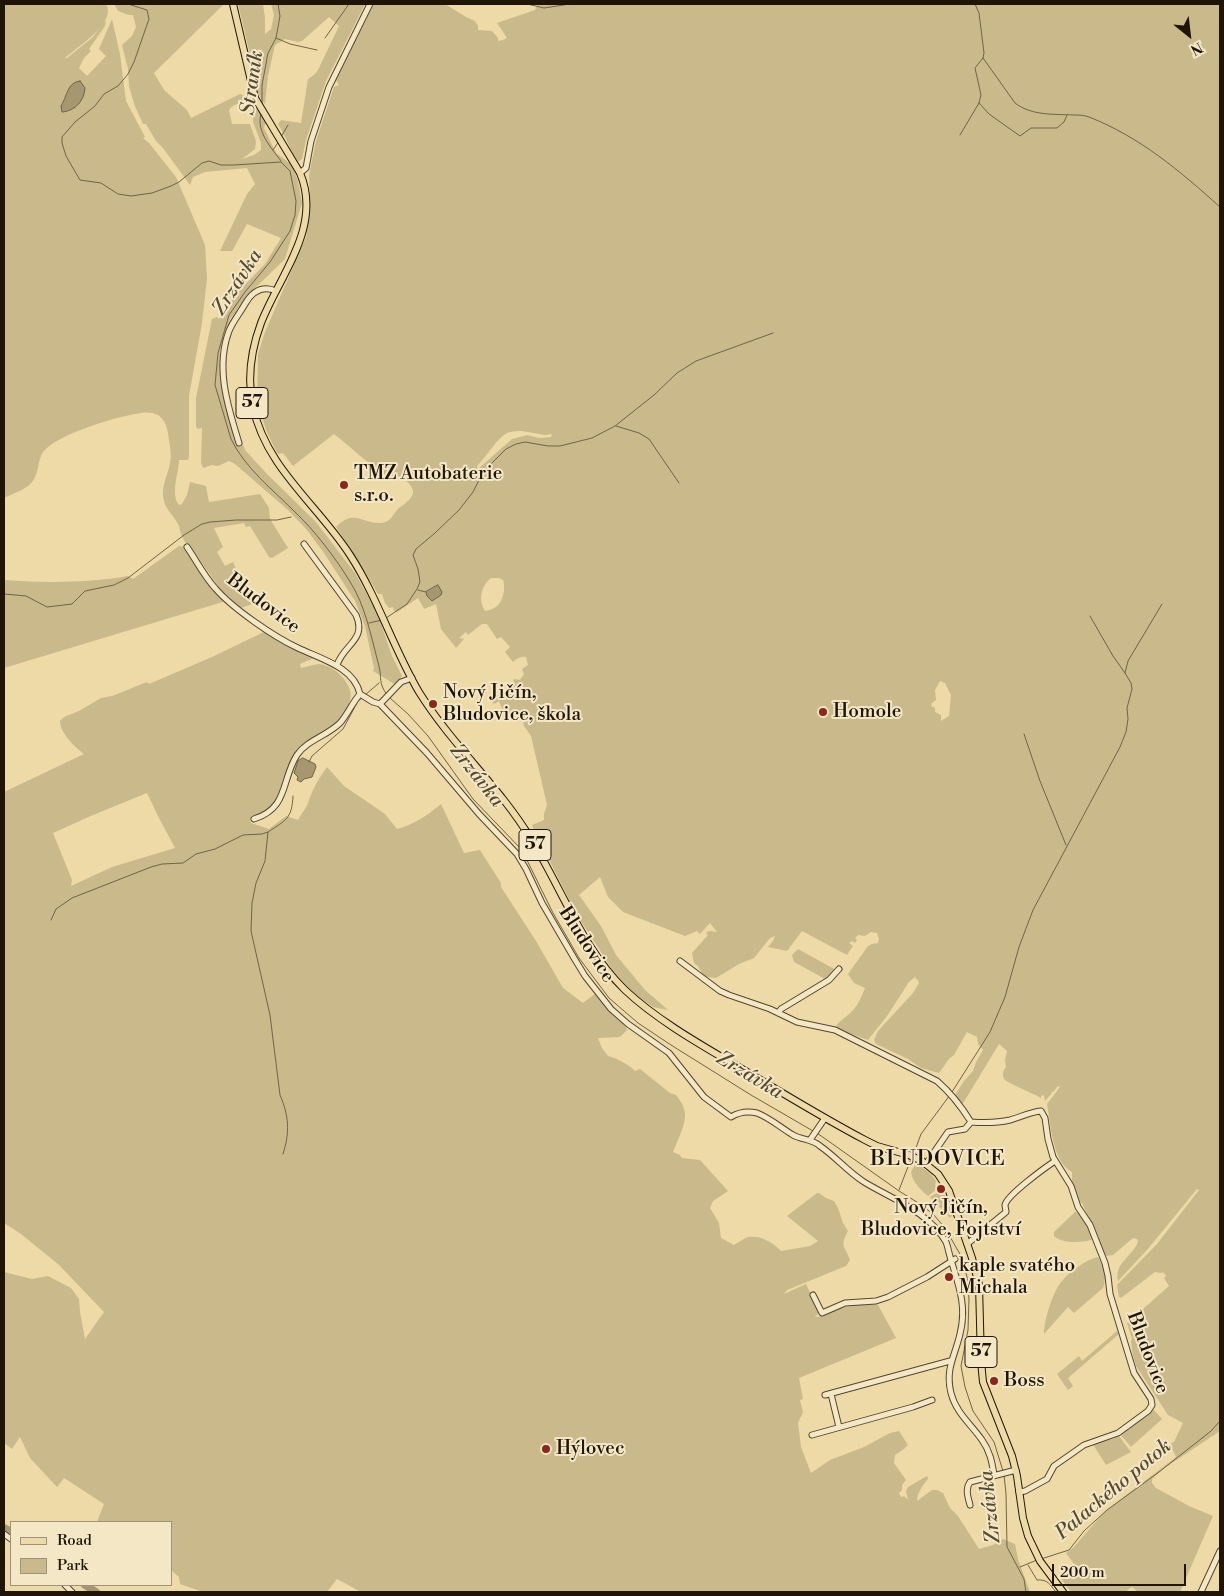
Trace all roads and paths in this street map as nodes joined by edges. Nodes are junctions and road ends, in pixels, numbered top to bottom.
1 (233, 4) edge
2 (370, 4) edge
3 (300, 173) junction
4 (276, 291) junction
5 (239, 443) dead end
6 (304, 544) dead end
7 (187, 547) dead end
8 (337, 665) junction
9 (412, 678) junction
10 (360, 694) junction
11 (381, 702) junction
12 (254, 819) dead end
13 (680, 961) dead end
14 (839, 969) dead end
15 (778, 1013) junction
16 (824, 1118) junction
17 (970, 1122) junction
18 (811, 1138) junction
19 (1055, 1161) junction
20 (926, 1164) junction
21 (967, 1244) junction
22 (953, 1260) junction
23 (813, 1295) dead end
24 (950, 1361) junction
25 (932, 1400) dead end
26 (839, 1427) junction
27 (812, 1435) dead end
28 (1016, 1470) junction
29 (996, 1475) junction
30 (1019, 1492) junction
31 (970, 1505) dead end
32 (1220, 1551) edge
33 (1063, 1592) edge
34 (1201, 1592) edge

1 - 3 main road, 57
2 - 3 street
3 - 4 main road, 57
4 - 5 street
4 - 9 main road, 57
6 - 8 street
7 - 8 street, Bludovice
8 - 10 street, Bludovice
9 - 11 street
9 - 16 main road, 57
10 - 11 street, Bludovice
10 - 12 street
11 - 18 street, Bludovice
13 - 15 street
14 - 15 street
15 - 17 street
16 - 18 street
16 - 20 main road, 57
17 - 19 street, Bludovice
17 - 20 street, Bludovice
18 - 22 street, Bludovice
19 - 21 street
19 - 30 street, Bludovice
20 - 21 main road, 57
21 - 28 main road, 57
22 - 23 street
22 - 24 street, Bludovice
24 - 26 street
24 - 29 street, Bludovice
25 - 26 street
26 - 27 street
28 - 29 street
28 - 30 main road, 57
29 - 31 street
30 - 33 main road, 57
32 - 34 street

